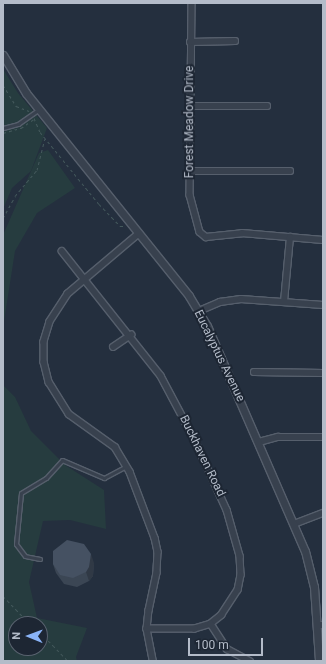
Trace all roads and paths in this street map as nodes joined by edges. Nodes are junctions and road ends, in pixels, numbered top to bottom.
1 (192, 3) edge
2 (235, 41) dead end
3 (190, 42) junction
4 (3, 55) edge
5 (3, 85) edge
6 (190, 106) junction
7 (267, 106) dead end
8 (38, 110) junction
9 (32, 115) junction
10 (3, 128) edge
11 (46, 139) junction
12 (190, 171) junction
13 (290, 171) dead end
14 (3, 218) edge
15 (130, 223) junction
16 (139, 234) junction
17 (290, 237) junction
18 (323, 240) edge
19 (62, 251) dead end
20 (85, 279) junction
21 (284, 302) junction
22 (323, 305) edge
23 (199, 311) junction
24 (131, 335) junction
25 (113, 347) dead end
26 (254, 372) dead end
27 (323, 373) edge
28 (323, 438) edge
29 (259, 442) junction
30 (127, 466) junction
31 (323, 513) edge
32 (294, 524) junction
33 (40, 559) dead end
34 (3, 596) edge
35 (22, 616) edge
36 (211, 624) junction
37 (320, 625) edge
38 (148, 629) junction
39 (48, 640) edge
40 (68, 661) edge
41 (153, 661) edge
42 (250, 661) edge
43 (319, 661) edge

1 - 3 street, Forest Meadow Drive
2 - 3 street
3 - 6 street, Forest Meadow Drive
4 - 8 street, Eucalyptus Avenue
5 - 9 path
6 - 7 street
6 - 12 street, Forest Meadow Drive
8 - 9 lane
8 - 15 street, Eucalyptus Avenue
9 - 10 lane
9 - 11 path
11 - 14 path
11 - 15 path
12 - 13 street
12 - 17 street, Forest Meadow Drive
15 - 16 street, Eucalyptus Avenue
16 - 20 street
16 - 23 street, Eucalyptus Avenue
17 - 18 street
17 - 21 street
19 - 20 street, Buckhaven Road
20 - 24 street, Buckhaven Road
20 - 30 street
21 - 22 street
21 - 23 street
23 - 29 street, Eucalyptus Avenue
24 - 25 street
24 - 36 street, Buckhaven Road
26 - 27 street
28 - 29 street
29 - 32 street, Eucalyptus Avenue
30 - 33 lane
30 - 38 street
31 - 32 street
32 - 37 street, Eucalyptus Avenue
34 - 35 path
36 - 38 street
36 - 42 street
37 - 43 street, Eucalyptus Avenue
38 - 41 street
39 - 40 path

